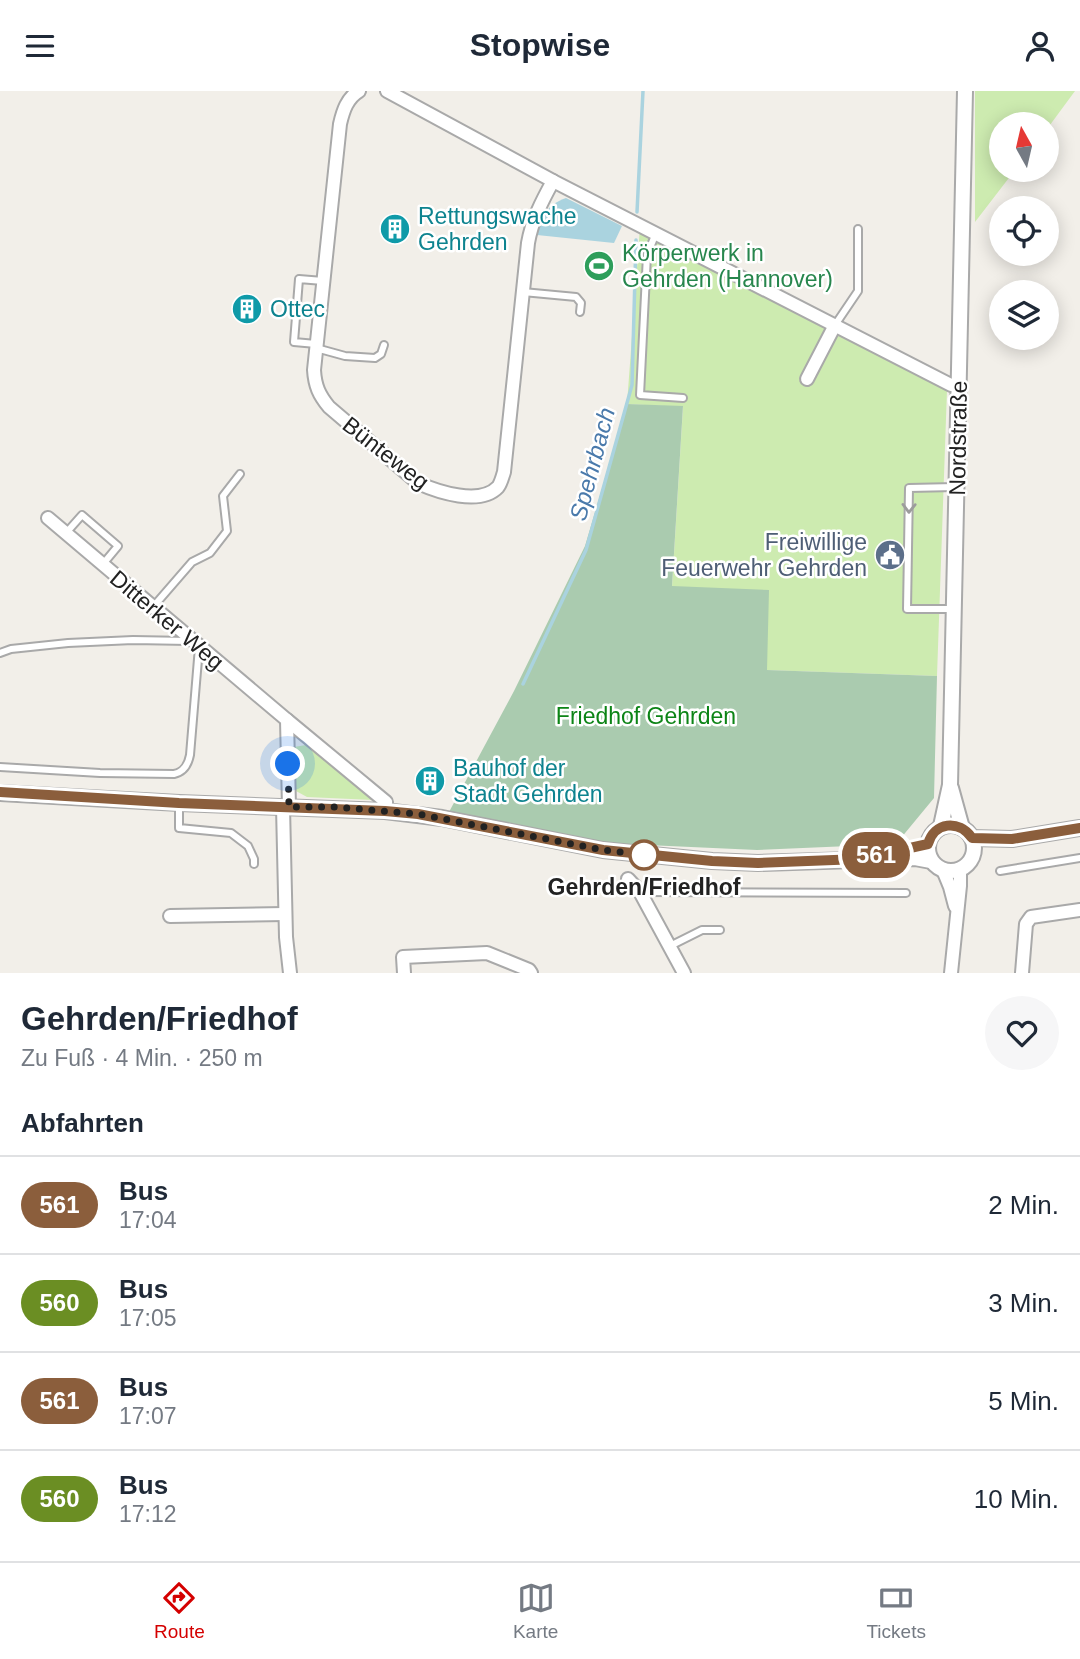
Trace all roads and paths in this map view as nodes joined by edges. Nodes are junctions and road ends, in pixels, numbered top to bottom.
1 (359, 91) edge
2 (387, 91) edge
3 (965, 91) edge
4 (553, 181) junction
5 (858, 229) dead end
6 (656, 233) junction
7 (323, 281) junction
8 (523, 292) junction
9 (580, 312) dead end
10 (835, 325) junction
11 (384, 345) dead end
12 (317, 346) junction
13 (807, 379) dead end
14 (959, 385) junction
15 (683, 398) dead end
16 (240, 474) dead end
17 (957, 488) junction
18 (48, 518) dead end
19 (66, 533) junction
20 (103, 565) junction
21 (153, 607) junction
22 (954, 609) junction
23 (196, 644) junction
24 (0, 653) edge
25 (287, 720) junction
26 (0, 767) edge
27 (950, 785) junction
28 (0, 793) edge
29 (179, 803) junction
30 (286, 807) junction
31 (385, 811) junction
32 (942, 826) junction
33 (1080, 828) edge
34 (967, 833) junction
35 (1012, 839) junction
36 (928, 844) junction
37 (973, 854) junction
38 (1080, 858) edge
39 (860, 859) junction
40 (931, 861) junction
41 (254, 864) dead end
42 (960, 869) junction
43 (943, 870) junction
44 (1000, 871) dead end
45 (628, 879) dead end
46 (640, 892) junction
47 (906, 893) dead end
48 (1080, 910) edge
49 (957, 912) junction
50 (285, 914) junction
51 (170, 916) dead end
52 (720, 930) dead end
53 (670, 946) junction
54 (290, 973) edge
55 (404, 973) edge
56 (531, 973) edge
57 (683, 973) edge
58 (951, 973) edge
59 (1022, 973) edge

1 - 7 street, Bünteweg
2 - 4 street
3 - 14 street, Nordstraße
4 - 6 street
4 - 8 street, Bünteweg
5 - 10 lane
6 - 10 street
6 - 15 lane
7 - 12 street, Bünteweg
7 - 12 lane
8 - 9 lane
8 - 12 street, Bünteweg
10 - 13 street
10 - 14 street
11 - 12 lane
14 - 17 street, Nordstraße
16 - 21 lane
17 - 22 street, Nordstraße
17 -> 22 lane
18 - 19 street, Ditterker Weg
19 - 20 street, Ditterker Weg
19 - 20 lane
20 - 21 street, Ditterker Weg
21 - 23 street, Ditterker Weg
22 - 27 street, Nordstraße
23 - 24 lane
23 - 25 street, Ditterker Weg
23 - 26 lane
25 - 30 street
25 - 31 street, Ditterker Weg
27 - 32 street, Nordstraße
27 - 34 street, Nordstraße
28 - 29 street
29 - 30 street
29 - 41 lane
30 - 31 street
30 - 50 street
31 - 39 street
32 - 34 street
32 - 36 street
33 - 35 street
34 - 35 street
34 - 37 street
35 - 37 street
36 - 39 street
36 - 40 street
37 - 42 street
38 - 44 lane
39 - 40 street
40 - 43 street
42 - 43 street
42 - 49 street
43 - 49 street
45 - 46 street
46 - 47 lane
46 - 53 street
48 - 59 street
49 - 58 street
50 - 51 street
50 - 54 street
52 - 53 lane
53 - 57 street
55 - 56 street

